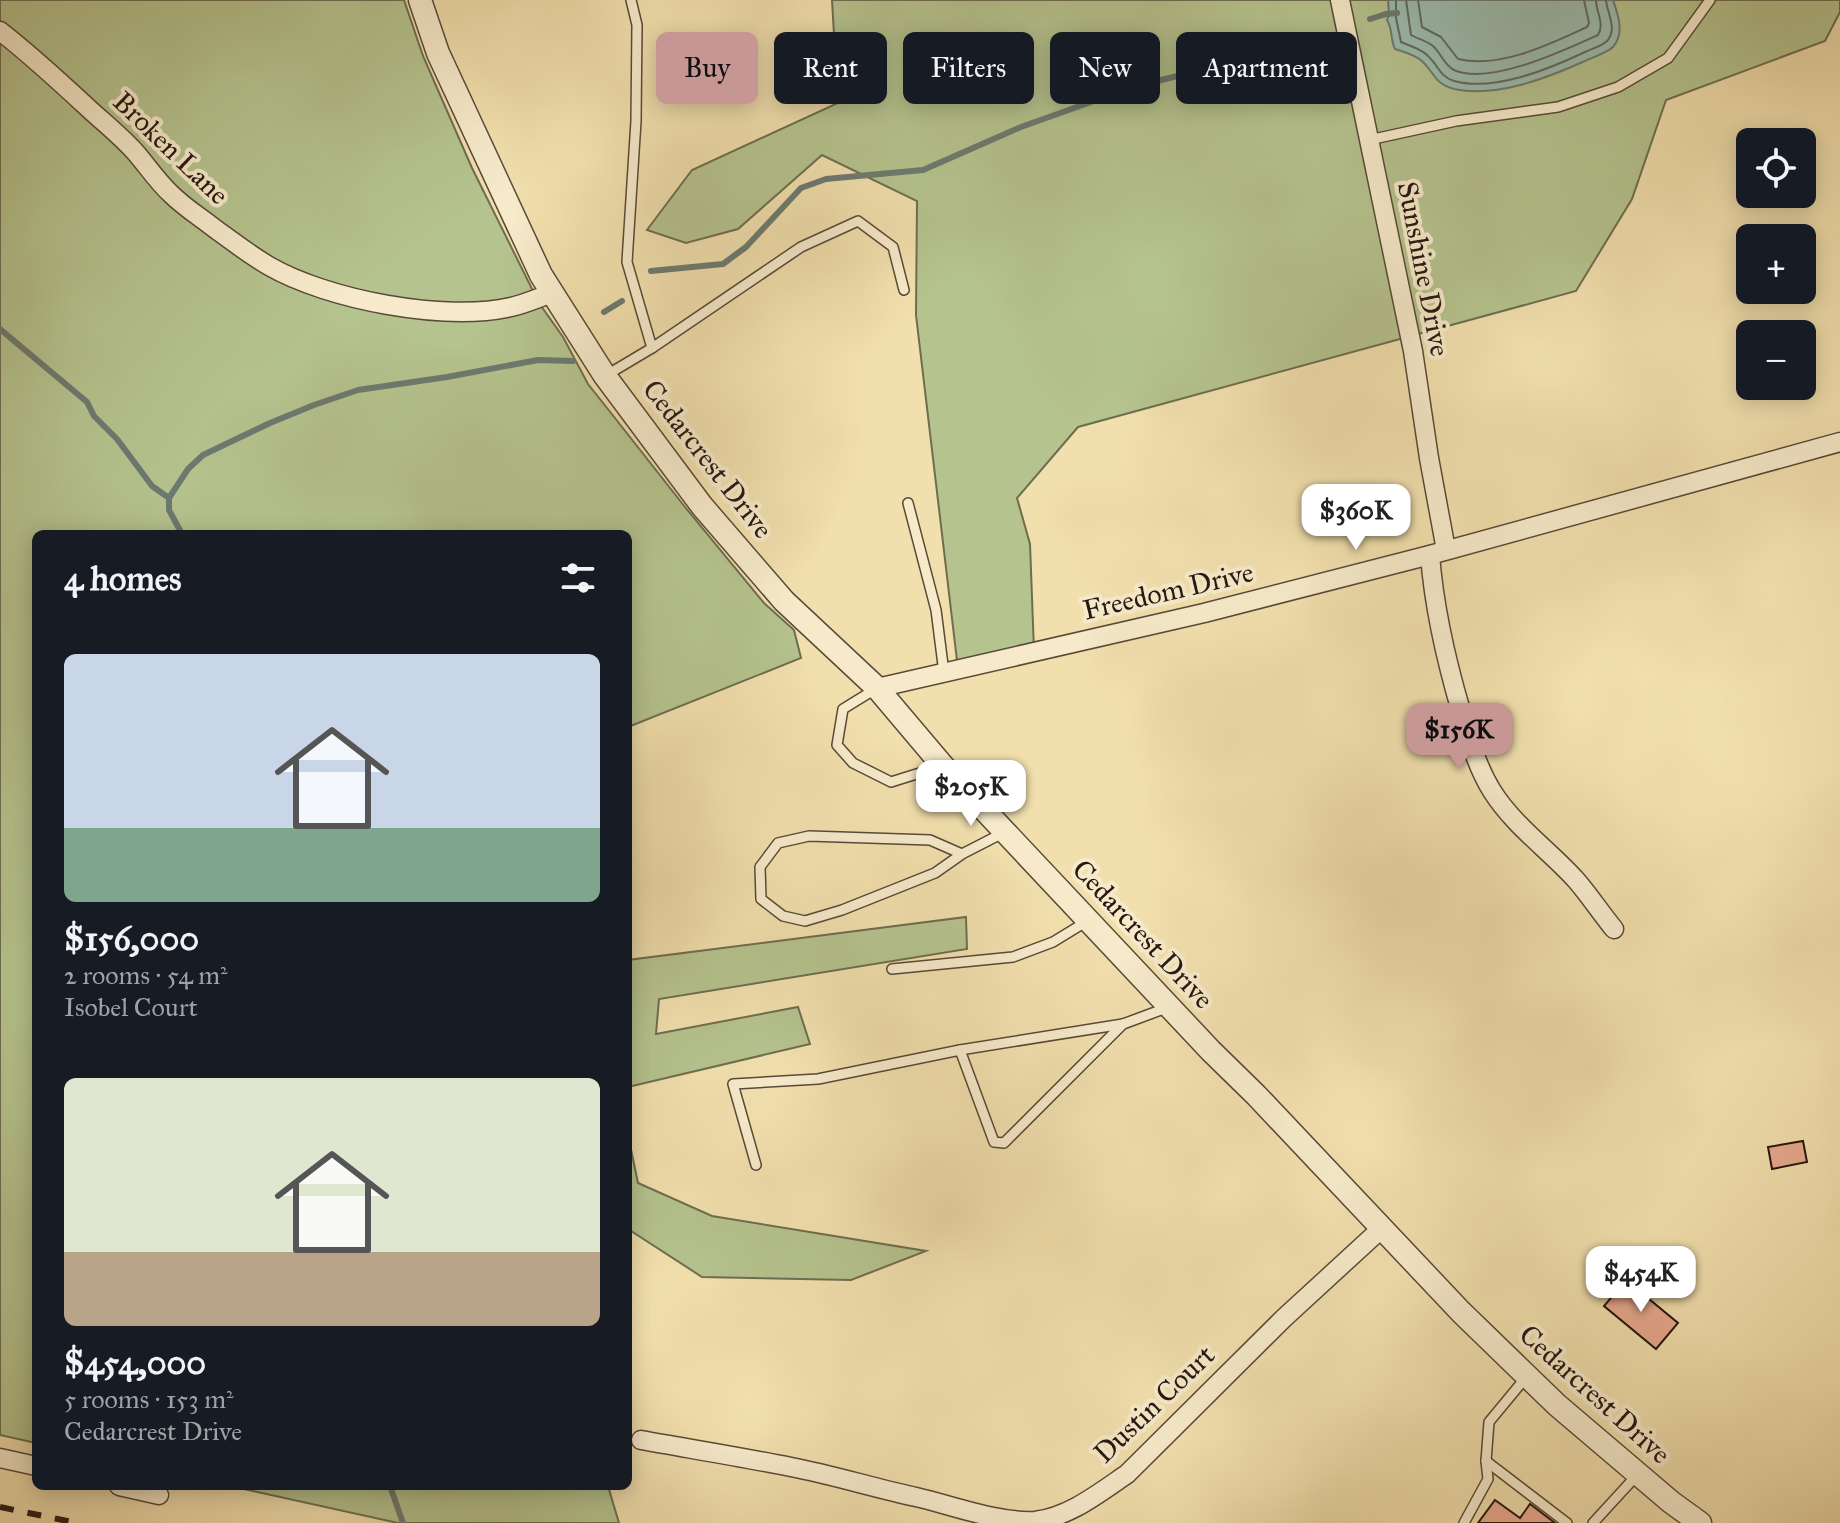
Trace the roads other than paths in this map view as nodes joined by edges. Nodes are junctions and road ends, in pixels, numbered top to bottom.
1 (420, 0) edge
2 (631, 0) edge
3 (1340, 0) edge
4 (1710, 0) edge
5 (0, 31) edge
6 (1369, 140) junction
7 (904, 290) dead end
8 (552, 293) junction
9 (652, 348) junction
10 (605, 376) junction
11 (1840, 442) edge
12 (908, 503) dead end
13 (1438, 552) junction
14 (944, 673) junction
15 (877, 688) junction
16 (943, 766) junction
17 (1006, 832) junction
18 (962, 854) junction
19 (1089, 920) junction
20 (1614, 929) dead end
21 (892, 969) dead end
22 (1169, 1007) junction
23 (1123, 1024) junction
24 (960, 1050) junction
25 (756, 1165) dead end
26 (1382, 1228) junction
27 (1527, 1376) junction
28 (641, 1440) dead end
29 (0, 1458) edge
30 (1486, 1461) junction
31 (32, 1465) edge
32 (1638, 1474) junction
33 (137, 1490) edge
34 (159, 1495) dead end
35 (1464, 1523) edge
36 (1567, 1523) edge
37 (1593, 1523) edge
38 (1700, 1523) edge

1 - 8 street, Cedarcrest Drive
2 - 9 lane
3 - 6 street, Sunshine Drive
4 - 6 lane
5 - 8 street, Broken Lane
6 - 13 street, Sunshine Drive
7 - 9 lane
8 - 10 street, Cedarcrest Drive
9 - 10 lane
10 - 15 street, Cedarcrest Drive
11 - 13 street, Freedom Drive
12 - 14 lane
13 - 14 street, Freedom Drive
13 - 20 street, Sunshine Drive
14 - 15 street, Freedom Drive
15 - 16 street, Cedarcrest Drive
15 - 16 lane
16 - 17 street, Cedarcrest Drive
17 - 18 lane
17 - 19 street, Cedarcrest Drive
18 - 18 lane
19 - 21 lane
19 - 22 street, Cedarcrest Drive
22 - 23 lane
22 - 26 street, Cedarcrest Drive
23 - 24 lane
23 - 24 lane
24 - 25 lane
26 - 27 street, Cedarcrest Drive
26 - 28 street, Dustin Court
27 - 30 lane
27 - 32 street, Cedarcrest Drive
29 - 31 street
30 - 35 lane
30 - 36 lane
32 - 37 lane
32 - 38 street, Cedarcrest Drive
33 - 34 street

